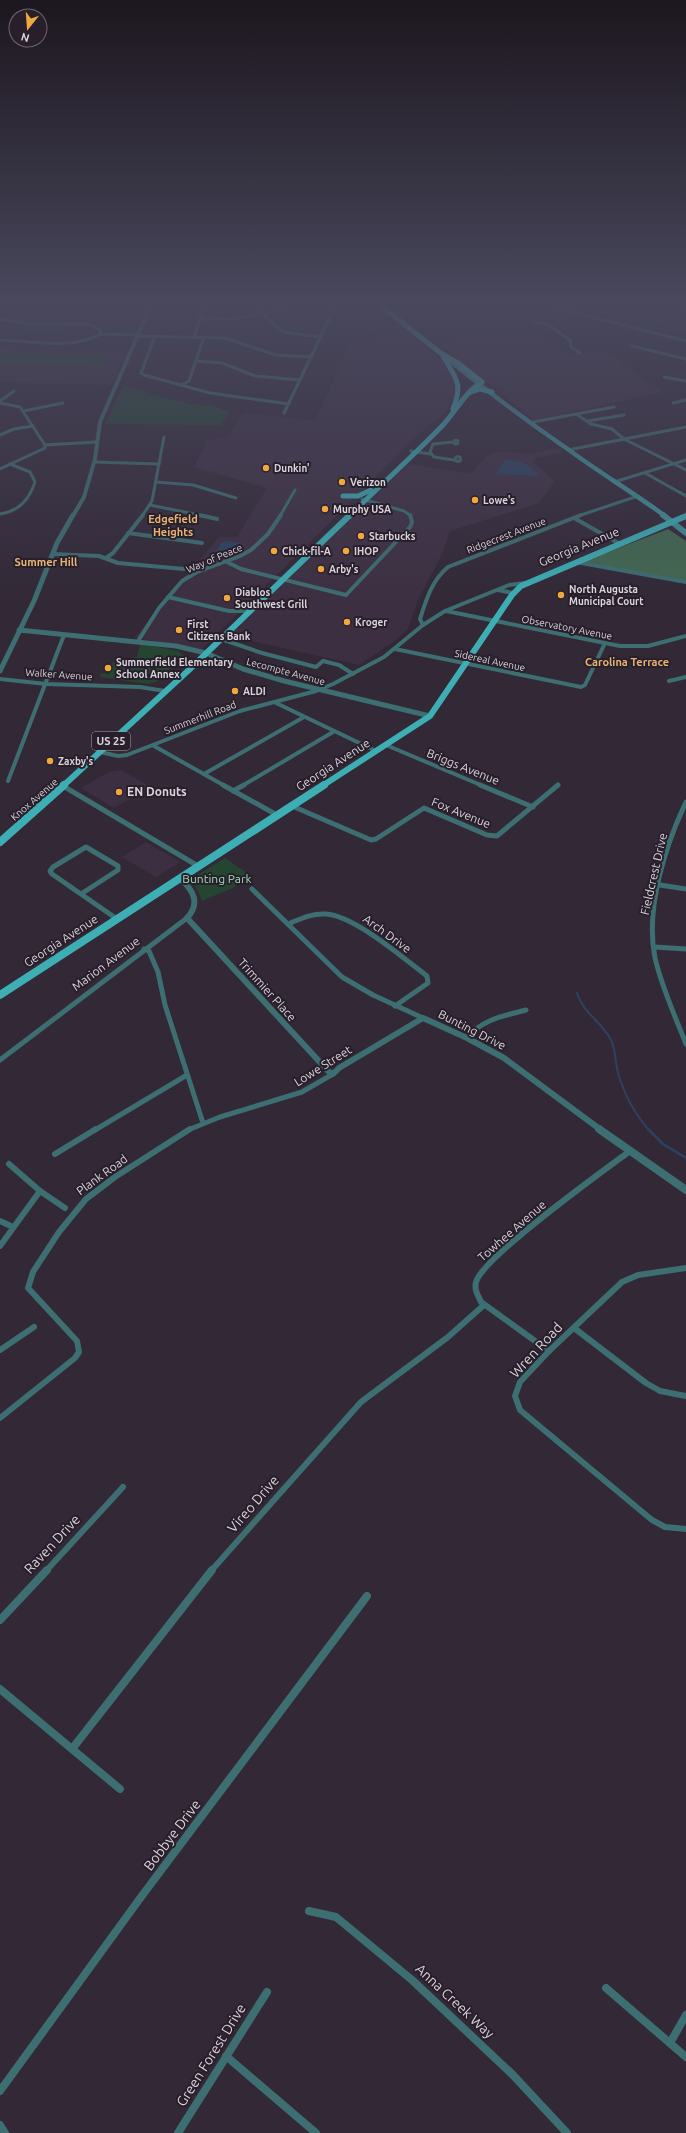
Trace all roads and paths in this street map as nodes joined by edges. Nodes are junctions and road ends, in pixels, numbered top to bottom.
1 (289, 404) edge
2 (11, 405) edge
3 (55, 405) edge
4 (107, 405) edge
5 (454, 405) edge
6 (457, 405) edge
7 (462, 405) edge
8 (509, 405) edge
9 (614, 407) dead end
10 (452, 409) junction
11 (23, 411) junction
12 (284, 413) dead end
13 (576, 414) junction
14 (624, 415) dead end
15 (588, 421) junction
16 (533, 422) junction
17 (33, 426) junction
18 (686, 427) edge
19 (0, 435) edge
20 (164, 437) dead end
21 (624, 439) junction
22 (452, 442) dead end
23 (97, 444) junction
24 (45, 446) junction
25 (568, 450) junction
26 (414, 451) junction
27 (430, 453) junction
28 (454, 460) dead end
29 (686, 460) edge
30 (94, 462) junction
31 (10, 464) junction
32 (159, 464) junction
33 (674, 464) junction
34 (0, 469) edge
35 (686, 470) edge
36 (645, 474) junction
37 (156, 482) junction
38 (614, 482) junction
39 (295, 490) dead end
40 (371, 490) junction
41 (343, 496) dead end
42 (686, 496) edge
43 (635, 497) junction
44 (236, 498) dead end
45 (364, 500) junction
46 (150, 505) junction
47 (0, 514) edge
48 (686, 516) edge
49 (574, 518) junction
50 (217, 519) dead end
51 (686, 519) edge
52 (671, 523) junction
53 (128, 533) junction
54 (686, 534) edge
55 (202, 543) dead end
56 (620, 544) junction
57 (53, 554) junction
58 (106, 558) junction
59 (227, 562) junction
60 (574, 562) junction
61 (184, 569) dead end
62 (280, 578) junction
63 (686, 582) edge
64 (524, 583) junction
65 (496, 590) junction
66 (513, 593) junction
67 (168, 597) junction
68 (229, 611) junction
69 (246, 611) junction
70 (446, 611) junction
71 (239, 618) junction
72 (495, 620) junction
73 (423, 625) junction
74 (19, 630) junction
75 (64, 635) junction
76 (686, 636) edge
77 (221, 639) junction
78 (138, 641) junction
79 (605, 643) junction
80 (396, 649) junction
81 (206, 653) junction
82 (1, 665) edge
83 (467, 665) junction
84 (0, 671) edge
85 (353, 674) junction
86 (686, 677) edge
87 (0, 679) edge
88 (669, 681) dead end
89 (46, 684) junction
90 (319, 690) junction
91 (165, 691) junction
92 (274, 702) junction
93 (430, 716) junction
94 (304, 717) junction
95 (333, 732) junction
96 (386, 745) junction
97 (154, 746) junction
98 (100, 752) junction
99 (376, 752) junction
100 (204, 774) junction
101 (8, 781) dead end
102 (63, 786) junction
103 (558, 786) dead end
104 (233, 791) junction
105 (686, 802) edge
106 (292, 806) junction
107 (533, 806) junction
108 (277, 815) junction
109 (0, 842) edge
110 (198, 866) junction
111 (180, 878) junction
112 (660, 885) junction
113 (252, 888) dead end
114 (686, 889) edge
115 (81, 894) junction
116 (187, 918) junction
117 (117, 919) junction
118 (288, 924) junction
119 (654, 947) junction
120 (144, 949) junction
121 (686, 949) edge
122 (0, 994) edge
123 (395, 1006) junction
124 (526, 1010) dead end
125 (423, 1018) junction
126 (467, 1038) junction
127 (686, 1044) edge
128 (0, 1060) edge
129 (333, 1074) junction
130 (187, 1075) junction
131 (203, 1123) junction
132 (630, 1151) junction
133 (55, 1154) dead end
134 (9, 1164) dead end
135 (686, 1190) edge
136 (40, 1191) junction
137 (65, 1208) dead end
138 (0, 1222) edge
139 (13, 1227) junction
140 (0, 1246) edge
141 (686, 1268) edge
142 (484, 1305) junction
143 (34, 1327) dead end
144 (574, 1328) junction
145 (0, 1350) edge
146 (548, 1351) junction
147 (686, 1396) edge
148 (0, 1418) edge
149 (123, 1487) dead end
150 (686, 1529) edge
151 (367, 1596) dead end
152 (0, 1620) edge
153 (0, 1689) edge
154 (72, 1749) junction
155 (120, 1789) dead end
156 (309, 1911) dead end
157 (606, 1988) dead end
158 (267, 1992) dead end
159 (686, 2014) edge
160 (670, 2042) junction
161 (226, 2056) junction
162 (686, 2057) edge
163 (0, 2091) edge
164 (0, 2125) edge
165 (6, 2133) edge
166 (178, 2133) edge
167 (316, 2133) edge
168 (567, 2133) edge

1 - 12 street
2 - 11 street
3 - 11 street
4 - 23 street
5 - 10 main road, US 25
6 - 10 main road, Knox Avenue / US 25
7 - 26 main road, Knox Avenue / US 25
8 - 16 main road
9 - 13 street
10 - 26 main road, Knox Avenue / US 25
11 - 17 street
13 - 15 street
13 - 16 street
14 - 15 street
15 - 21 street
16 - 25 main road
17 - 19 street
17 - 24 street
18 - 21 street
20 - 32 street
21 - 25 street
21 - 33 street
22 - 27 street
23 - 24 street
23 - 30 street
24 - 31 street
25 - 38 main road
26 - 27 street
26 - 40 main road, Knox Avenue / US 25
26 - 45 main road, Knox Avenue / US 25
27 - 28 street
29 - 33 street
30 - 32 street
30 - 57 street
31 - 34 street
31 - 47 street
32 - 37 street
33 - 35 street
33 - 36 street
36 - 38 street
36 - 42 street
37 - 44 street
37 - 46 street
38 - 43 main road
39 - 59 street, Way of Peace
40 - 41 main road
40 - 45 main road, Knox Avenue / US 25
43 - 49 street, Ridgecrest Avenue
43 - 52 main road
45 - 62 main road, Knox Avenue / US 25
45 - 62 street
46 - 50 street
46 - 53 street
48 - 52 main road, Georgia Avenue
49 - 56 street
49 - 73 street, Ridgecrest Avenue
51 - 52 main road, Georgia Avenue
52 - 54 main road
52 - 56 main road, Georgia Avenue
53 - 55 street
53 - 58 street
56 - 60 main road, Georgia Avenue
57 - 58 street
57 - 74 street
58 - 61 street
59 - 62 street
59 - 67 street, Way of Peace
60 - 63 street
60 - 64 main road, Georgia Avenue
62 - 69 main road, Knox Avenue / US 25
62 - 77 main road, Knox Avenue / US 25
64 - 65 street, Summerhill Road
64 - 66 main road, Georgia Avenue
65 - 66 street
65 - 70 street, Summerhill Road
66 - 72 main road, Georgia Avenue
67 - 68 street
67 - 78 street, Way of Peace
68 - 69 street
68 - 71 street
69 - 71 main road, Knox Avenue / US 25
70 - 72 street, Observatory Avenue
70 - 73 street, Summerhill Road
71 - 77 main road, Knox Avenue / US 25
72 - 79 street, Observatory Avenue
72 - 83 main road, Georgia Avenue
73 - 80 street, Summerhill Road
74 - 75 street, Lecompte Avenue
74 - 82 street
75 - 78 street, Lecompte Avenue
75 - 89 street
76 - 79 street, Observatory Avenue
77 - 81 main road, Knox Avenue / US 25
77 - 85 street
78 - 81 street, Lecompte Avenue
79 - 83 street, Sidereal Avenue
80 - 83 street, Sidereal Avenue
80 - 85 street, Summerhill Road
81 - 90 street, Lecompte Avenue
81 - 91 main road, Knox Avenue / US 25
82 - 84 street
83 - 93 main road, Georgia Avenue
85 - 90 street, Summerhill Road
86 - 88 street
87 - 89 street, Walker Avenue
89 - 91 street, Walker Avenue
89 - 101 street
90 - 92 street, Summerhill Road
90 - 93 street, Lecompte Avenue
91 - 98 main road, Knox Avenue / US 25
92 - 94 street
92 - 97 street, Summerhill Road
93 - 96 main road, Georgia Avenue
94 - 95 street
94 - 100 street
95 - 99 street
95 - 104 street
96 - 99 main road, Georgia Avenue
96 - 107 street, Briggs Avenue
97 - 98 street, Summerhill Road
97 - 100 street
98 - 102 main road, Knox Avenue / US 25
99 - 106 main road, Georgia Avenue
100 - 104 street
102 - 109 main road, Knox Avenue / US 25
102 - 110 street
103 - 107 street, Fox Avenue
104 - 108 street
105 - 112 street, Fieldcrest Drive
106 - 107 street, Fox Avenue
106 - 108 main road, Georgia Avenue
108 - 110 main road, Georgia Avenue
110 - 111 main road, Georgia Avenue
111 - 116 street, Marion Avenue
111 - 117 main road, Georgia Avenue
112 - 114 street
112 - 119 street, Fieldcrest Drive
113 - 118 street, Bunting Drive
115 - 115 street
115 - 117 street
116 - 120 street, Marion Avenue
116 - 129 street, Trimmier Place
117 - 122 main road, Georgia Avenue
118 - 123 street, Bunting Drive
118 - 123 street, Arch Drive
119 - 121 street
119 - 127 street, Fieldcrest Drive
120 - 128 street, Marion Avenue
120 - 130 street
123 - 125 street, Bunting Drive
124 - 126 street
125 - 126 street, Bunting Drive
125 - 129 street, Lowe Street
126 - 132 street, Bunting Drive
129 - 131 street, Lowe Street
130 - 131 street
130 - 133 street
131 - 148 street, Plank Road
132 - 135 street, Bunting Drive
132 - 142 street, Towhee Avenue
134 - 136 street
136 - 137 street
136 - 139 street
138 - 139 street
139 - 140 street
141 - 144 street, Wren Road
142 - 146 street, Towhee Avenue
142 - 154 street, Vireo Drive
143 - 145 street
144 - 146 street, Wren Road
144 - 147 street
146 - 150 street, Wren Road
149 - 152 street, Raven Drive
151 - 163 street, Bobbye Drive
153 - 154 street
154 - 155 street
156 - 168 street, Anna Creek Way
157 - 160 street
158 - 161 street, Green Forest Drive
159 - 160 street
160 - 162 street
161 - 166 street, Green Forest Drive
161 - 167 street
164 - 165 street

